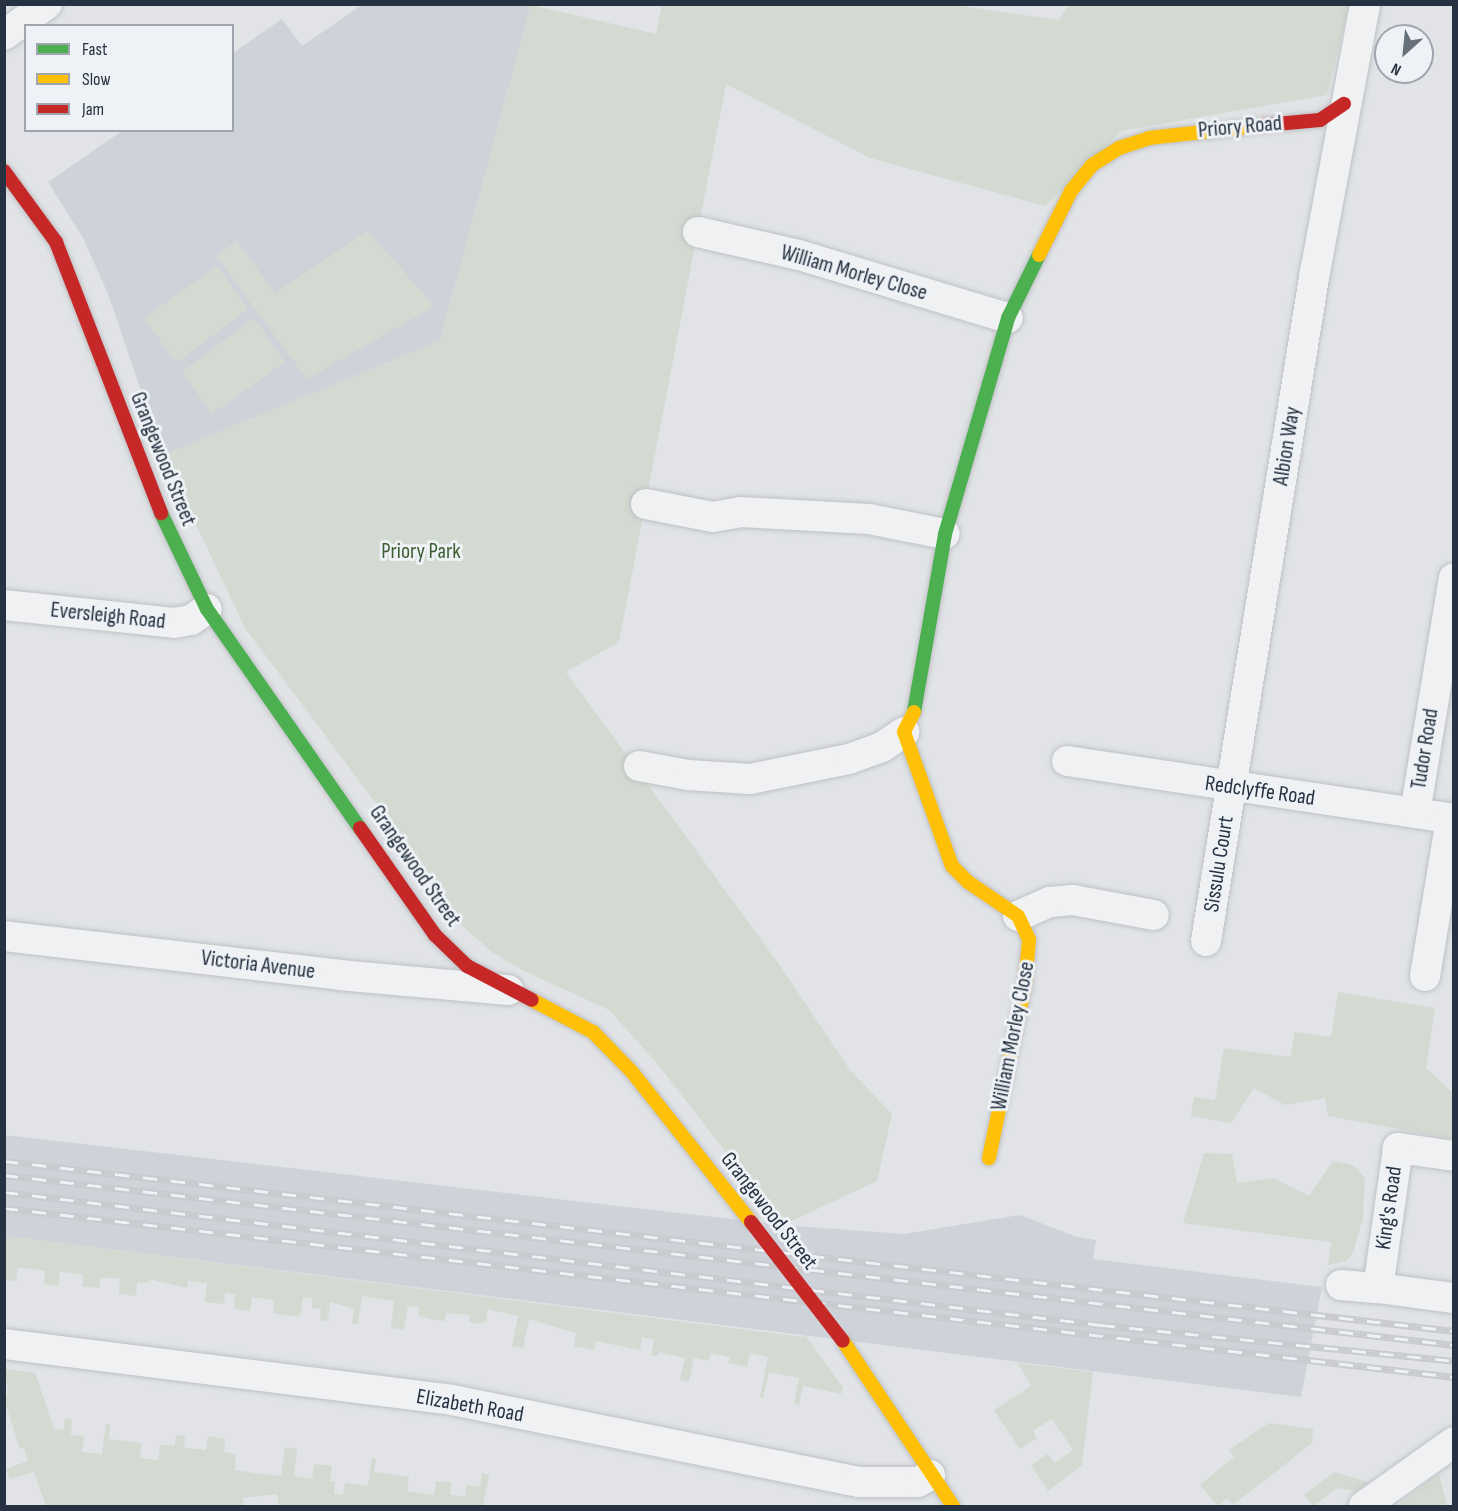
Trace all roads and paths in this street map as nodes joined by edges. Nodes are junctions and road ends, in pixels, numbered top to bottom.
1 (47, 4) edge
2 (1365, 4) edge
3 (4, 35) edge
4 (1344, 104) junction
5 (4, 171) edge
6 (698, 232) dead end
7 (1008, 318) junction
8 (646, 504) dead end
9 (945, 534) junction
10 (1454, 579) edge
11 (4, 605) edge
12 (207, 609) junction
13 (904, 732) junction
14 (1067, 761) dead end
15 (639, 766) dead end
16 (1231, 787) junction
17 (1415, 813) junction
18 (1452, 819) edge
19 (1154, 915) dead end
20 (1018, 916) junction
21 (4, 936) edge
22 (1206, 941) dead end
23 (1425, 976) dead end
24 (512, 990) junction
25 (1454, 1156) edge
26 (988, 1158) dead end
27 (1341, 1285) dead end
28 (1378, 1288) junction
29 (1454, 1298) edge
30 (4, 1344) edge
31 (1454, 1442) edge
32 (930, 1475) junction
33 (953, 1506) edge
34 (1364, 1506) edge

1 - 3 street
2 - 4 street
4 - 7 street, Priory Road
4 - 16 street, Albion Way
5 - 12 street, Grangewood Street
6 - 7 street, William Morley Close
7 - 9 street
8 - 9 street
9 - 13 street
10 - 17 street, Tudor Road
11 - 12 street, Eversleigh Road
12 - 24 street, Grangewood Street
13 - 15 street
13 - 20 street
14 - 16 street, Redclyffe Road
16 - 17 street, Redclyffe Road
16 - 22 street, Sissulu Court
17 - 18 street, Redclyffe Road
18 - 23 street
19 - 20 street
20 - 26 street, William Morley Close
21 - 24 street, Victoria Avenue
24 - 32 street, Grangewood Street, bridge
25 - 28 street, King's Road
27 - 28 street
28 - 29 street
30 - 32 street, Elizabeth Road
31 - 34 street
32 - 33 street, Grangewood Street

